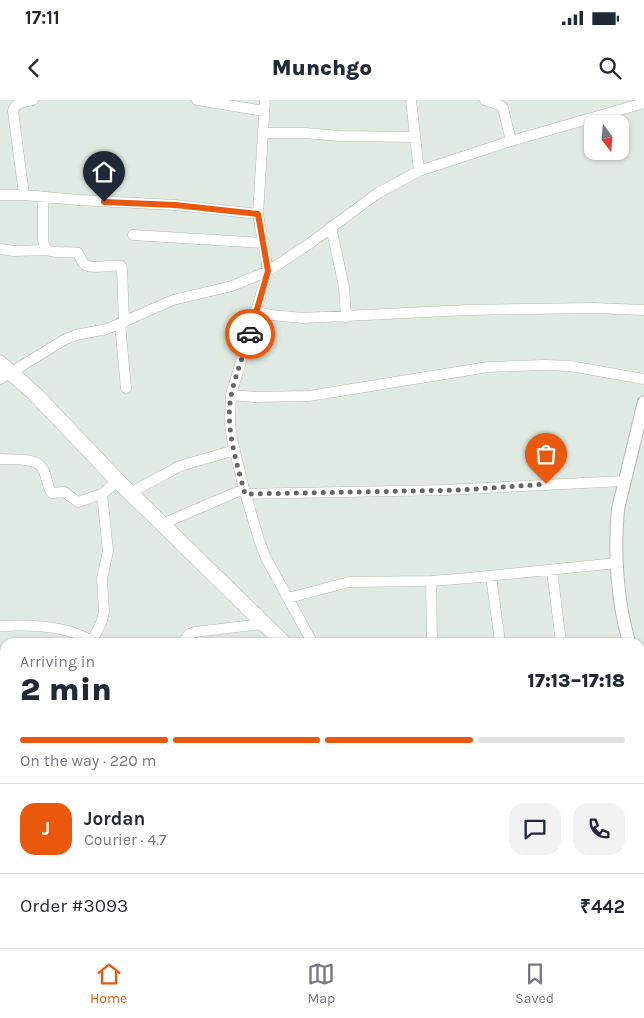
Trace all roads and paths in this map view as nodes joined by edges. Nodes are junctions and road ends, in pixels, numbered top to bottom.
1 (34, 100) edge
2 (197, 100) edge
3 (265, 100) edge
4 (411, 100) edge
5 (485, 100) edge
6 (630, 103) edge
7 (644, 103) edge
8 (264, 111) junction
9 (263, 132) junction
10 (415, 137) junction
11 (511, 141) junction
12 (419, 172) junction
13 (0, 195) edge
14 (24, 195) junction
15 (43, 196) junction
16 (258, 214) junction
17 (331, 226) junction
18 (133, 235) dead end
19 (263, 243) junction
20 (0, 249) edge
21 (46, 250) junction
22 (268, 271) junction
23 (644, 310) edge
24 (257, 312) junction
25 (346, 317) junction
26 (122, 323) junction
27 (3, 371) edge
28 (644, 379) edge
29 (126, 388) dead end
30 (231, 395) junction
31 (644, 402) edge
32 (235, 450) junction
33 (0, 459) edge
34 (118, 481) junction
35 (625, 481) junction
36 (245, 491) junction
37 (130, 493) junction
38 (102, 494) junction
39 (162, 524) junction
40 (617, 563) junction
41 (552, 571) junction
42 (491, 576) junction
43 (431, 581) junction
44 (288, 598) junction
45 (263, 624) junction
46 (0, 626) edge
47 (86, 638) edge
48 (95, 638) edge
49 (186, 638) edge
50 (278, 638) edge
51 (310, 638) edge
52 (432, 638) edge
53 (499, 638) edge
54 (560, 638) edge
55 (627, 638) edge

1 - 14 street
2 - 8 street
3 - 8 street
4 - 10 street
5 - 11 street
6 - 7 street
6 - 11 street
8 - 9 street
9 - 10 street
9 - 16 street
10 - 12 street
11 - 12 street
12 - 17 street
13 - 14 street
14 - 15 street
15 - 16 street
15 - 21 street
16 - 19 street
17 - 22 street
17 - 25 street
18 - 19 street
19 - 22 street
20 - 21 street
21 - 26 street
22 - 24 street
22 - 26 street
23 - 25 street
24 - 25 street
24 - 30 street
26 - 27 street
26 - 29 street
27 - 34 main road
28 - 30 street
30 - 32 street
31 - 35 street
32 - 36 street
32 - 37 street
33 - 38 street
34 - 37 main road
34 - 38 street
35 - 36 street
35 - 40 street
36 - 39 street
36 - 44 street
37 - 39 main road
38 - 48 street
39 - 45 main road
40 - 41 street
40 - 55 street
41 - 42 street
41 - 54 street
42 - 43 street
42 - 53 street
43 - 44 street
43 - 52 street
44 - 51 street
45 - 49 street
45 - 50 main road
46 - 47 street

